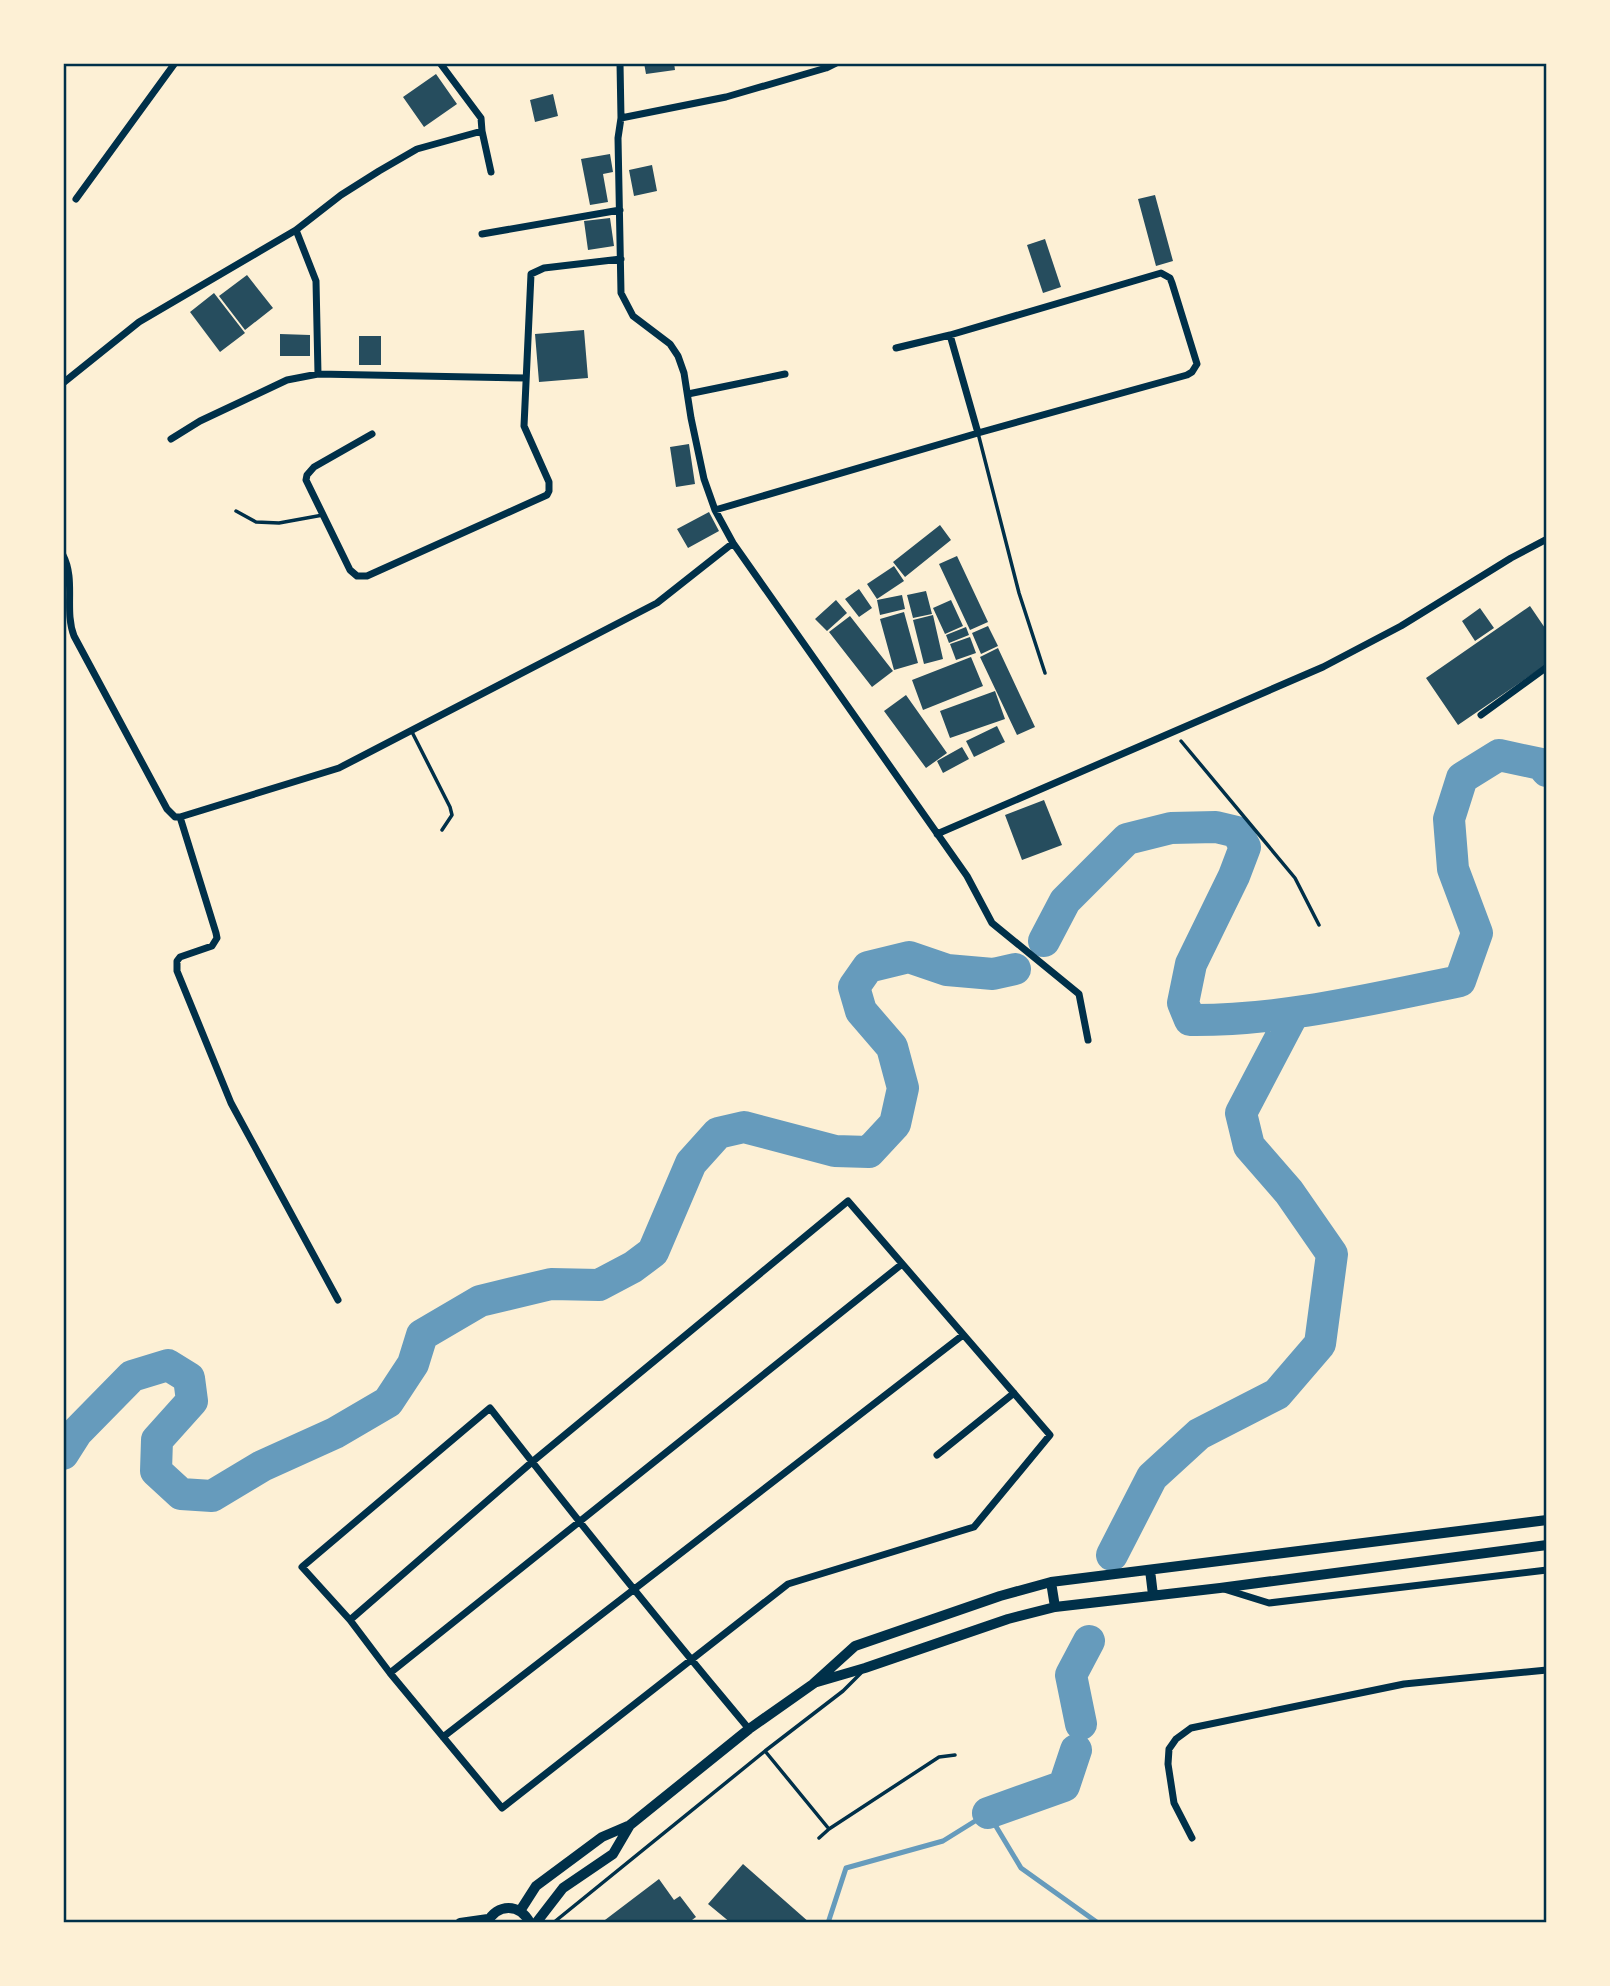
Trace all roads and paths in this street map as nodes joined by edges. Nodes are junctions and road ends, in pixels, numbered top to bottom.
1 (175, 63) edge
2 (440, 63) edge
3 (620, 63) edge
4 (836, 63) edge
5 (621, 118) junction
6 (482, 131) junction
7 (491, 172) dead end
8 (76, 199) dead end
9 (620, 211) junction
10 (296, 230) junction
11 (482, 234) dead end
12 (621, 259) junction
13 (950, 335) junction
14 (896, 348) dead end
15 (318, 374) junction
16 (785, 374) dead end
17 (526, 378) junction
18 (63, 383) edge
19 (688, 394) junction
20 (978, 433) junction
21 (372, 434) dead end
22 (171, 439) dead end
23 (715, 510) junction
24 (236, 511) dead end
25 (323, 515) junction
26 (1547, 539) edge
27 (733, 543) junction
28 (63, 555) edge
29 (1547, 667) edge
30 (1045, 673) dead end
31 (1481, 715) dead end
32 (411, 731) junction
33 (1172, 732) junction
34 (180, 817) junction
35 (442, 830) dead end
36 (937, 834) junction
37 (1319, 925) dead end
38 (1088, 1040) dead end
39 (902, 1264) junction
40 (338, 1300) dead end
41 (963, 1335) junction
42 (1014, 1393) junction
43 (937, 1455) dead end
44 (532, 1462) junction
45 (1547, 1520) edge
46 (580, 1521) junction
47 (1547, 1545) edge
48 (1150, 1570) junction
49 (1547, 1570) edge
50 (1051, 1582) junction
51 (1220, 1588) junction
52 (635, 1589) junction
53 (1153, 1595) junction
54 (1055, 1607) junction
55 (350, 1620) junction
56 (692, 1660) junction
57 (865, 1668) junction
58 (1547, 1670) edge
59 (390, 1673) junction
60 (813, 1684) junction
61 (749, 1729) junction
62 (443, 1737) junction
63 (765, 1751) junction
64 (955, 1755) dead end
65 (630, 1825) junction
66 (829, 1829) junction
67 (819, 1838) dead end
68 (1192, 1838) dead end
69 (520, 1910) junction
70 (487, 1921) edge
71 (460, 1923) edge
72 (530, 1923) edge
73 (536, 1923) edge
74 (553, 1923) edge

1 - 8 street
2 - 6 street
3 - 5 street
4 - 5 street
5 - 9 street
6 - 7 street
6 - 10 street
9 - 11 street
9 - 12 street
10 - 15 street
10 - 18 street
12 - 17 street
12 - 19 street
13 - 14 street
13 - 20 street
13 - 20 street
15 - 17 street
15 - 22 street
16 - 19 street
17 - 25 street
19 - 23 street
20 - 23 street
20 - 30 lane
21 - 25 street
23 - 27 street
24 - 25 lane
26 - 33 street
27 - 32 street
27 - 36 street
28 - 34 street
29 - 31 street
32 - 34 street
32 - 35 lane
33 - 36 street
33 - 37 path
34 - 40 street
36 - 38 street
39 - 41 street
39 - 44 street
39 - 46 street
41 - 42 street
41 - 52 street
42 - 43 street
42 - 56 street
44 - 46 street
44 - 55 street
44 - 55 street
45 - 48 main road
46 - 52 street
46 - 59 street
47 - 51 main road
48 - 50 main road
48 - 53 main road
49 - 51 street
50 - 54 main road
50 - 60 main road
51 - 53 main road
52 - 56 street
52 - 62 street
53 - 54 main road
54 - 57 main road
55 - 59 street
56 - 61 street
56 - 62 street
57 - 60 main road
57 - 63 lane
58 - 68 street
59 - 62 street
60 - 61 main road
61 - 65 main road
63 - 66 lane
63 - 74 lane
64 - 66 lane
65 - 69 main road
65 - 73 main road
66 - 67 lane
69 - 70 main road
69 - 72 main road
70 - 71 main road

